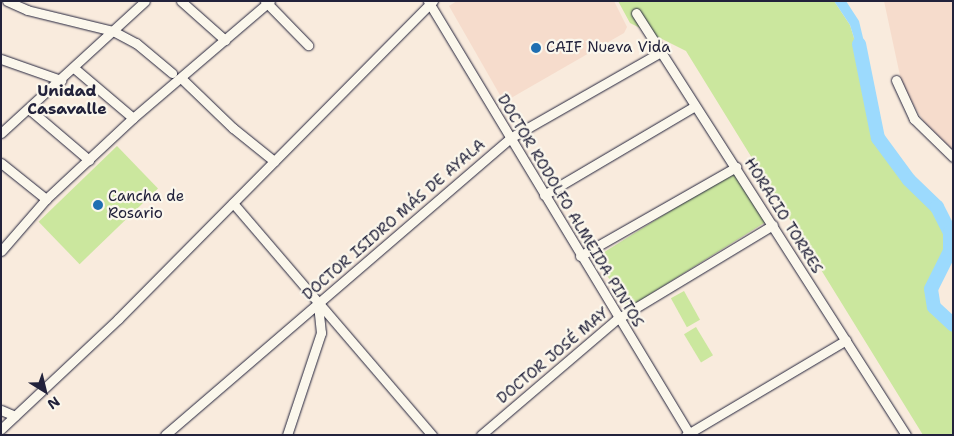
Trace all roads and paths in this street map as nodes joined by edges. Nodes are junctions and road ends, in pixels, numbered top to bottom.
1 (7, 1) edge
2 (146, 1) edge
3 (181, 1) edge
4 (267, 2) edge
5 (430, 2) edge
6 (636, 13) dead end
7 (113, 31) junction
8 (225, 40) junction
9 (308, 45) dead end
10 (661, 52) junction
11 (1, 59) edge
12 (74, 68) junction
13 (172, 73) dead end
14 (181, 78) junction
15 (61, 80) junction
16 (896, 80) dead end
17 (695, 106) junction
18 (29, 109) junction
19 (133, 118) junction
20 (5, 125) edge
21 (1, 133) edge
22 (510, 138) junction
23 (953, 157) edge
24 (88, 160) junction
25 (274, 161) junction
26 (1, 164) edge
27 (736, 167) junction
28 (544, 195) junction
29 (46, 199) junction
30 (232, 203) junction
31 (773, 225) junction
32 (3, 247) edge
33 (580, 256) junction
34 (318, 304) junction
35 (617, 319) junction
36 (846, 340) junction
37 (1, 410) edge
38 (15, 416) junction
39 (1, 429) edge
40 (688, 434) edge
41 (165, 435) edge
42 (287, 435) edge
43 (432, 435) edge
44 (481, 435) edge
45 (906, 435) edge

1 - 7 street
2 - 7 street
3 - 8 street
4 - 8 street
4 - 9 street
5 - 22 street, DOCTOR RODOLFO ALMEIDA PINTOS
5 - 25 street
6 - 10 street, HORACIO TORRES
7 - 12 street
7 - 13 street
8 - 14 street
10 - 17 street, HORACIO TORRES
10 - 22 street, DOCTOR ISIDRO MÁS DE AYALA
11 - 15 street
12 - 15 street
12 - 19 street
14 - 19 street
14 - 25 street
15 - 18 street
16 - 23 street
17 - 27 street, HORACIO TORRES
17 - 28 street
18 - 20 street
18 - 24 street
19 - 24 street
20 - 21 street
22 - 28 street, DOCTOR RODOLFO ALMEIDA PINTOS
22 - 34 street, DOCTOR ISIDRO MÁS DE AYALA
24 - 29 street
25 - 30 street
26 - 29 street
27 - 31 street, HORACIO TORRES
27 - 33 street
28 - 33 street, DOCTOR RODOLFO ALMEIDA PINTOS
29 - 32 street
30 - 34 street
30 - 38 street
31 - 35 street, DOCTOR JOSÉ MAY
31 - 36 street, HORACIO TORRES
33 - 35 street, DOCTOR RODOLFO ALMEIDA PINTOS
34 - 41 street, DOCTOR ISIDRO MÁS DE AYALA
34 - 42 street
34 - 43 street
35 - 40 street, DOCTOR RODOLFO ALMEIDA PINTOS
35 - 44 street, DOCTOR JOSÉ MAY
36 - 40 street
36 - 45 street, HORACIO TORRES
37 - 38 street
38 - 39 street

